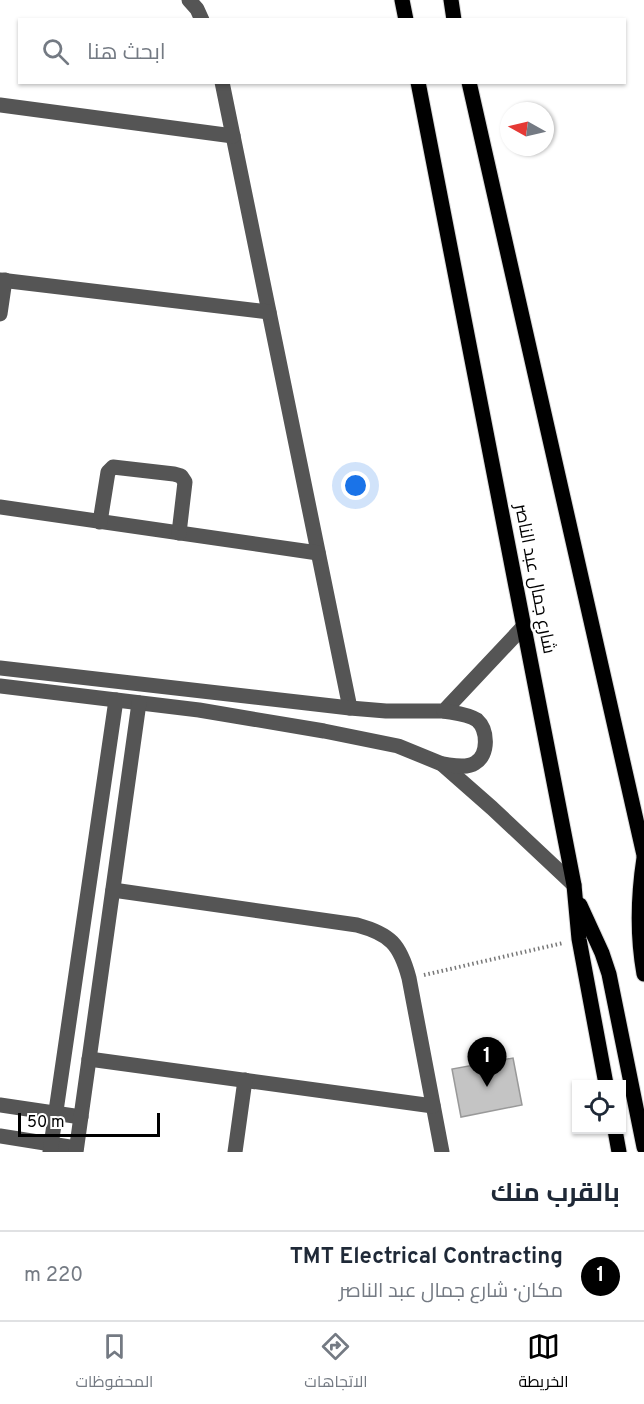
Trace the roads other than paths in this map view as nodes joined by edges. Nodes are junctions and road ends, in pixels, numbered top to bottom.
1 (189, 0) edge
2 (451, 0) edge
3 (201, 18) edge
4 (454, 18) edge
5 (222, 84) edge
6 (418, 84) edge
7 (469, 84) edge
8 (0, 105) edge
9 (232, 136) junction
10 (2, 280) edge
11 (269, 312) junction
12 (0, 314) edge
13 (0, 507) edge
14 (100, 522) junction
15 (179, 533) junction
16 (318, 553) junction
17 (524, 627) junction
18 (0, 668) edge
19 (0, 686) edge
20 (116, 700) junction
21 (139, 704) junction
22 (350, 708) junction
23 (444, 711) junction
24 (442, 764) junction
25 (644, 856) edge
26 (574, 885) junction
27 (112, 890) junction
28 (644, 974) edge
29 (89, 1059) junction
30 (245, 1080) junction
31 (605, 1080) edge
32 (0, 1105) edge
33 (433, 1106) junction
34 (56, 1113) junction
35 (81, 1117) junction
36 (616, 1134) edge
37 (0, 1136) edge
38 (644, 1147) edge
39 (51, 1148) edge
40 (76, 1150) edge
41 (235, 1152) edge
42 (442, 1152) edge
43 (619, 1152) edge

1 - 3 street
2 - 4 main road
5 - 9 street
6 - 17 main road, شارع جمال عبد الناصر
7 - 25 main road
8 - 9 street
9 - 11 street
10 - 11 street
10 - 12 street
11 - 16 street
13 - 14 street
14 - 15 street
14 - 15 street
15 - 16 street
16 - 22 street
17 - 23 street
17 - 26 main road, شارع جمال عبد الناصر
18 - 22 street
19 - 20 street
20 - 21 street
20 - 34 street
21 - 24 street
21 - 27 street
22 - 23 street
23 - 24 street
24 - 26 street
25 - 28 main road
26 - 31 main road, شارع جمال عبد الناصر
26 - 38 main road
27 - 29 street
27 - 33 street
29 - 30 street
29 - 35 street
30 - 33 street
30 - 41 street
32 - 34 street
33 - 42 street
34 - 35 street
34 - 39 street
35 - 40 street
36 - 43 main road
37 - 39 street
39 - 40 street

